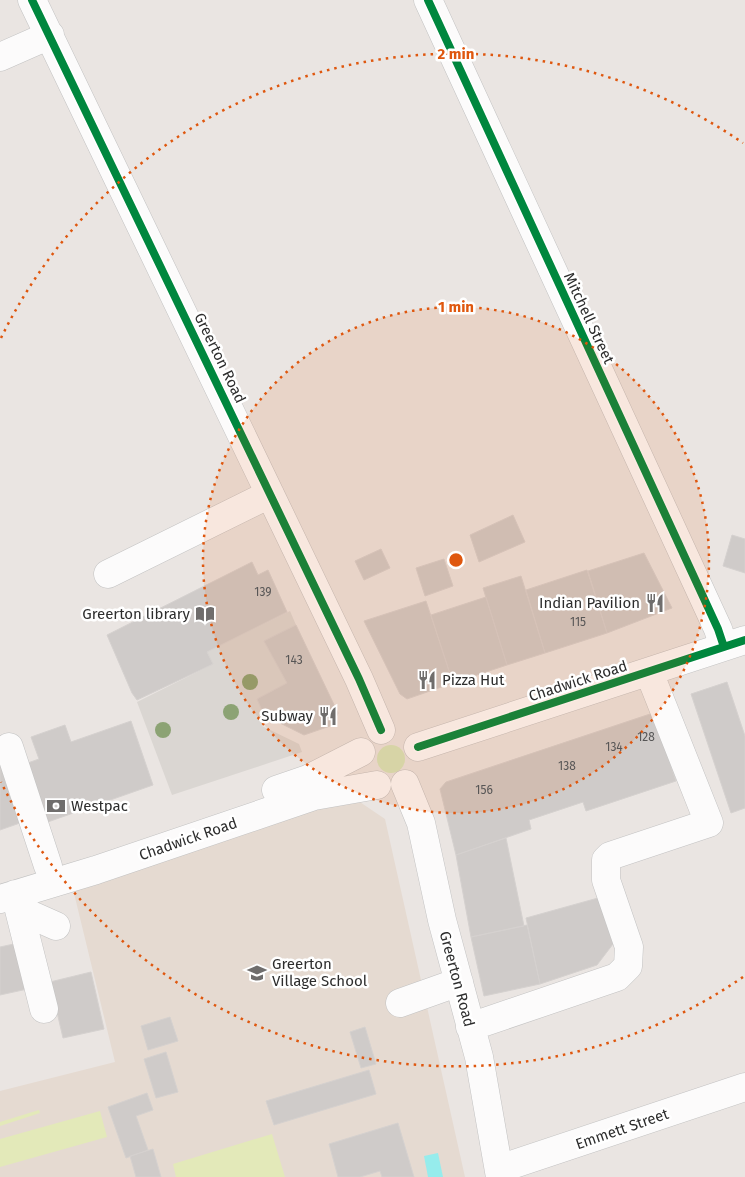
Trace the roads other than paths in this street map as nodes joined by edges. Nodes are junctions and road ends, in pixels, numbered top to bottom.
1 (428, 0) edge
2 (36, 1) edge
3 (50, 35) junction
4 (0, 57) edge
5 (270, 494) junction
6 (108, 574) dead end
7 (734, 644) edge
8 (649, 672) junction
9 (381, 730) junction
10 (9, 747) dead end
11 (418, 747) junction
12 (361, 752) junction
13 (405, 784) junction
14 (377, 785) junction
15 (48, 866) junction
16 (9, 896) edge
17 (56, 926) dead end
18 (459, 982) junction
19 (400, 1003) dead end
20 (44, 1009) dead end
21 (470, 1026) junction
22 (745, 1087) edge
23 (499, 1173) edge

1 - 7 street, Mitchell Street
2 - 3 street, Greerton Road
3 - 4 street
3 - 5 street, Greerton Road
5 - 6 street
5 - 9 street, Greerton Road
7 - 8 street, Chadwick Road
8 - 11 street, Chadwick Road
8 - 21 street
9 - 11 street
9 - 12 street, Chadwick Road
10 - 15 street
11 - 13 street
12 - 14 street
12 - 15 street, Chadwick Road
13 - 14 street, Chadwick Road
13 - 18 street, Greerton Road
14 - 16 street, Chadwick Road
15 - 16 street, Chadwick Road
16 - 17 street
16 - 20 street
18 - 19 street
18 - 21 street, Greerton Road
21 - 23 street, Greerton Road
22 - 23 street, Emmett Street

